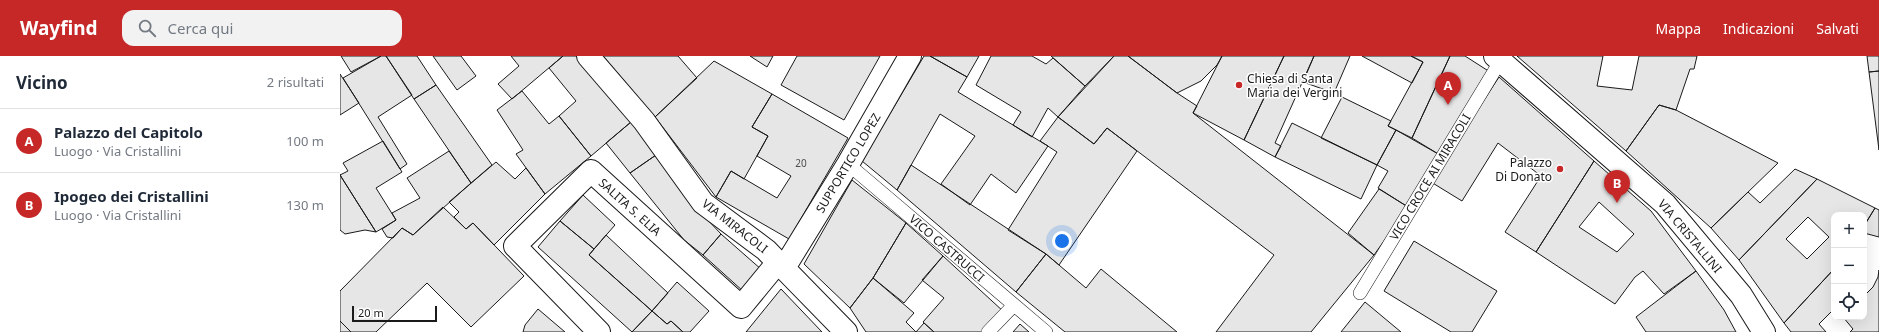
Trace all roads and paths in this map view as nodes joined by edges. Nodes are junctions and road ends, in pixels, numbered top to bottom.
1 (588, 56) edge
2 (910, 56) edge
3 (1498, 58) edge
4 (848, 164) junction
5 (781, 265) junction
6 (1360, 293) dead end
7 (1014, 306) junction
8 (599, 332) edge
9 (846, 332) edge
10 (988, 332) edge
11 (1046, 332) edge
12 (1764, 332) edge

1 - 5 street, VIA MIRACOLI
2 - 4 street, SUPPORTICO LOPEZ
3 - 6 lane, VICO CROCE AI MIRACOLI
3 - 12 street, VIA CRISTALLINI
4 - 5 street, SUPPORTICO LOPEZ
4 - 7 lane, VICO CASTRUCCI
5 - 8 street, SALITA S. ELIA
5 - 9 street, VIA MIRACOLI
7 - 10 lane
7 - 11 lane, VICO CASTRUCCI

